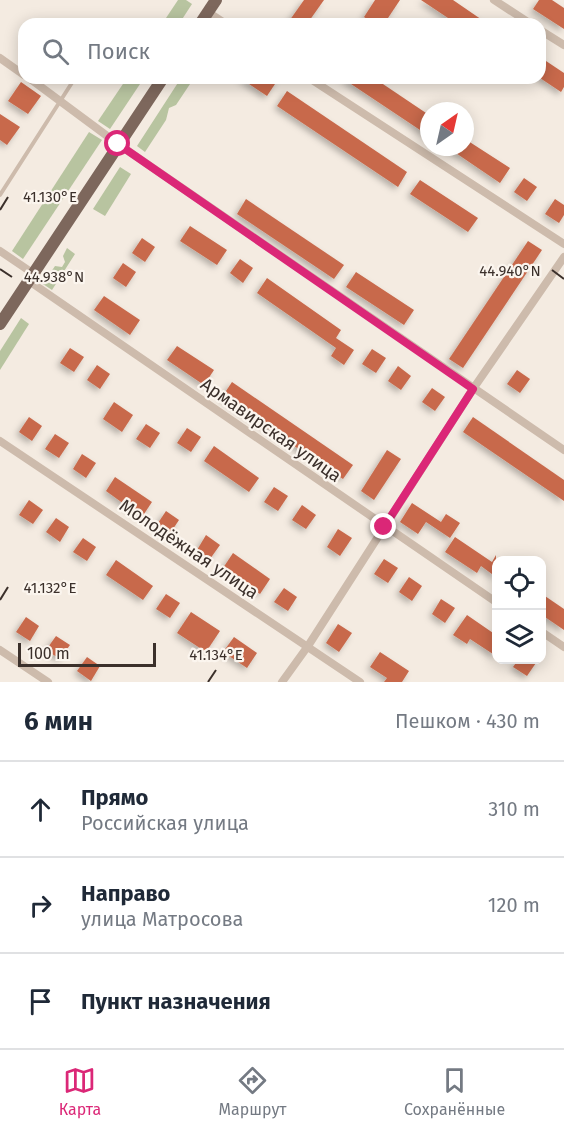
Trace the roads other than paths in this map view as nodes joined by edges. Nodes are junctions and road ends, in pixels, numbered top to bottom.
1 (216, 0) edge
2 (494, 0) edge
3 (208, 12) junction
4 (204, 18) edge
5 (217, 18) edge
6 (522, 18) edge
7 (546, 34) edge
8 (564, 45) edge
9 (0, 58) edge
10 (18, 71) edge
11 (38, 84) edge
12 (71, 84) edge
13 (159, 84) edge
14 (318, 84) edge
15 (61, 100) junction
16 (118, 144) junction
17 (0, 195) edge
18 (564, 244) edge
19 (0, 251) edge
20 (564, 257) edge
21 (32, 278) junction
22 (0, 324) edge
23 (473, 389) junction
24 (0, 441) edge
25 (564, 450) edge
26 (384, 527) junction
27 (492, 599) edge
28 (546, 635) edge
29 (308, 646) junction
30 (564, 647) edge
31 (0, 650) edge
32 (48, 682) edge
33 (282, 682) edge
34 (360, 682) edge

1 - 3 main road
2 - 6 street
3 - 4 main road
3 - 5 street
7 - 8 street
9 - 10 street
11 - 15 street
12 - 15 lane
13 - 16 main road
14 - 18 street
15 - 16 street
15 - 17 lane
16 - 21 main road
16 - 23 street
19 - 21 street, Армавирская улица
20 - 23 street
21 - 22 main road
21 - 26 street, Армавирская улица
23 - 25 street
23 - 26 street
24 - 29 street, Молодёжная улица
26 - 27 street, Армавирская улица
26 - 29 street
28 - 30 street
29 - 33 street
29 - 34 street, Молодёжная улица
31 - 32 street

